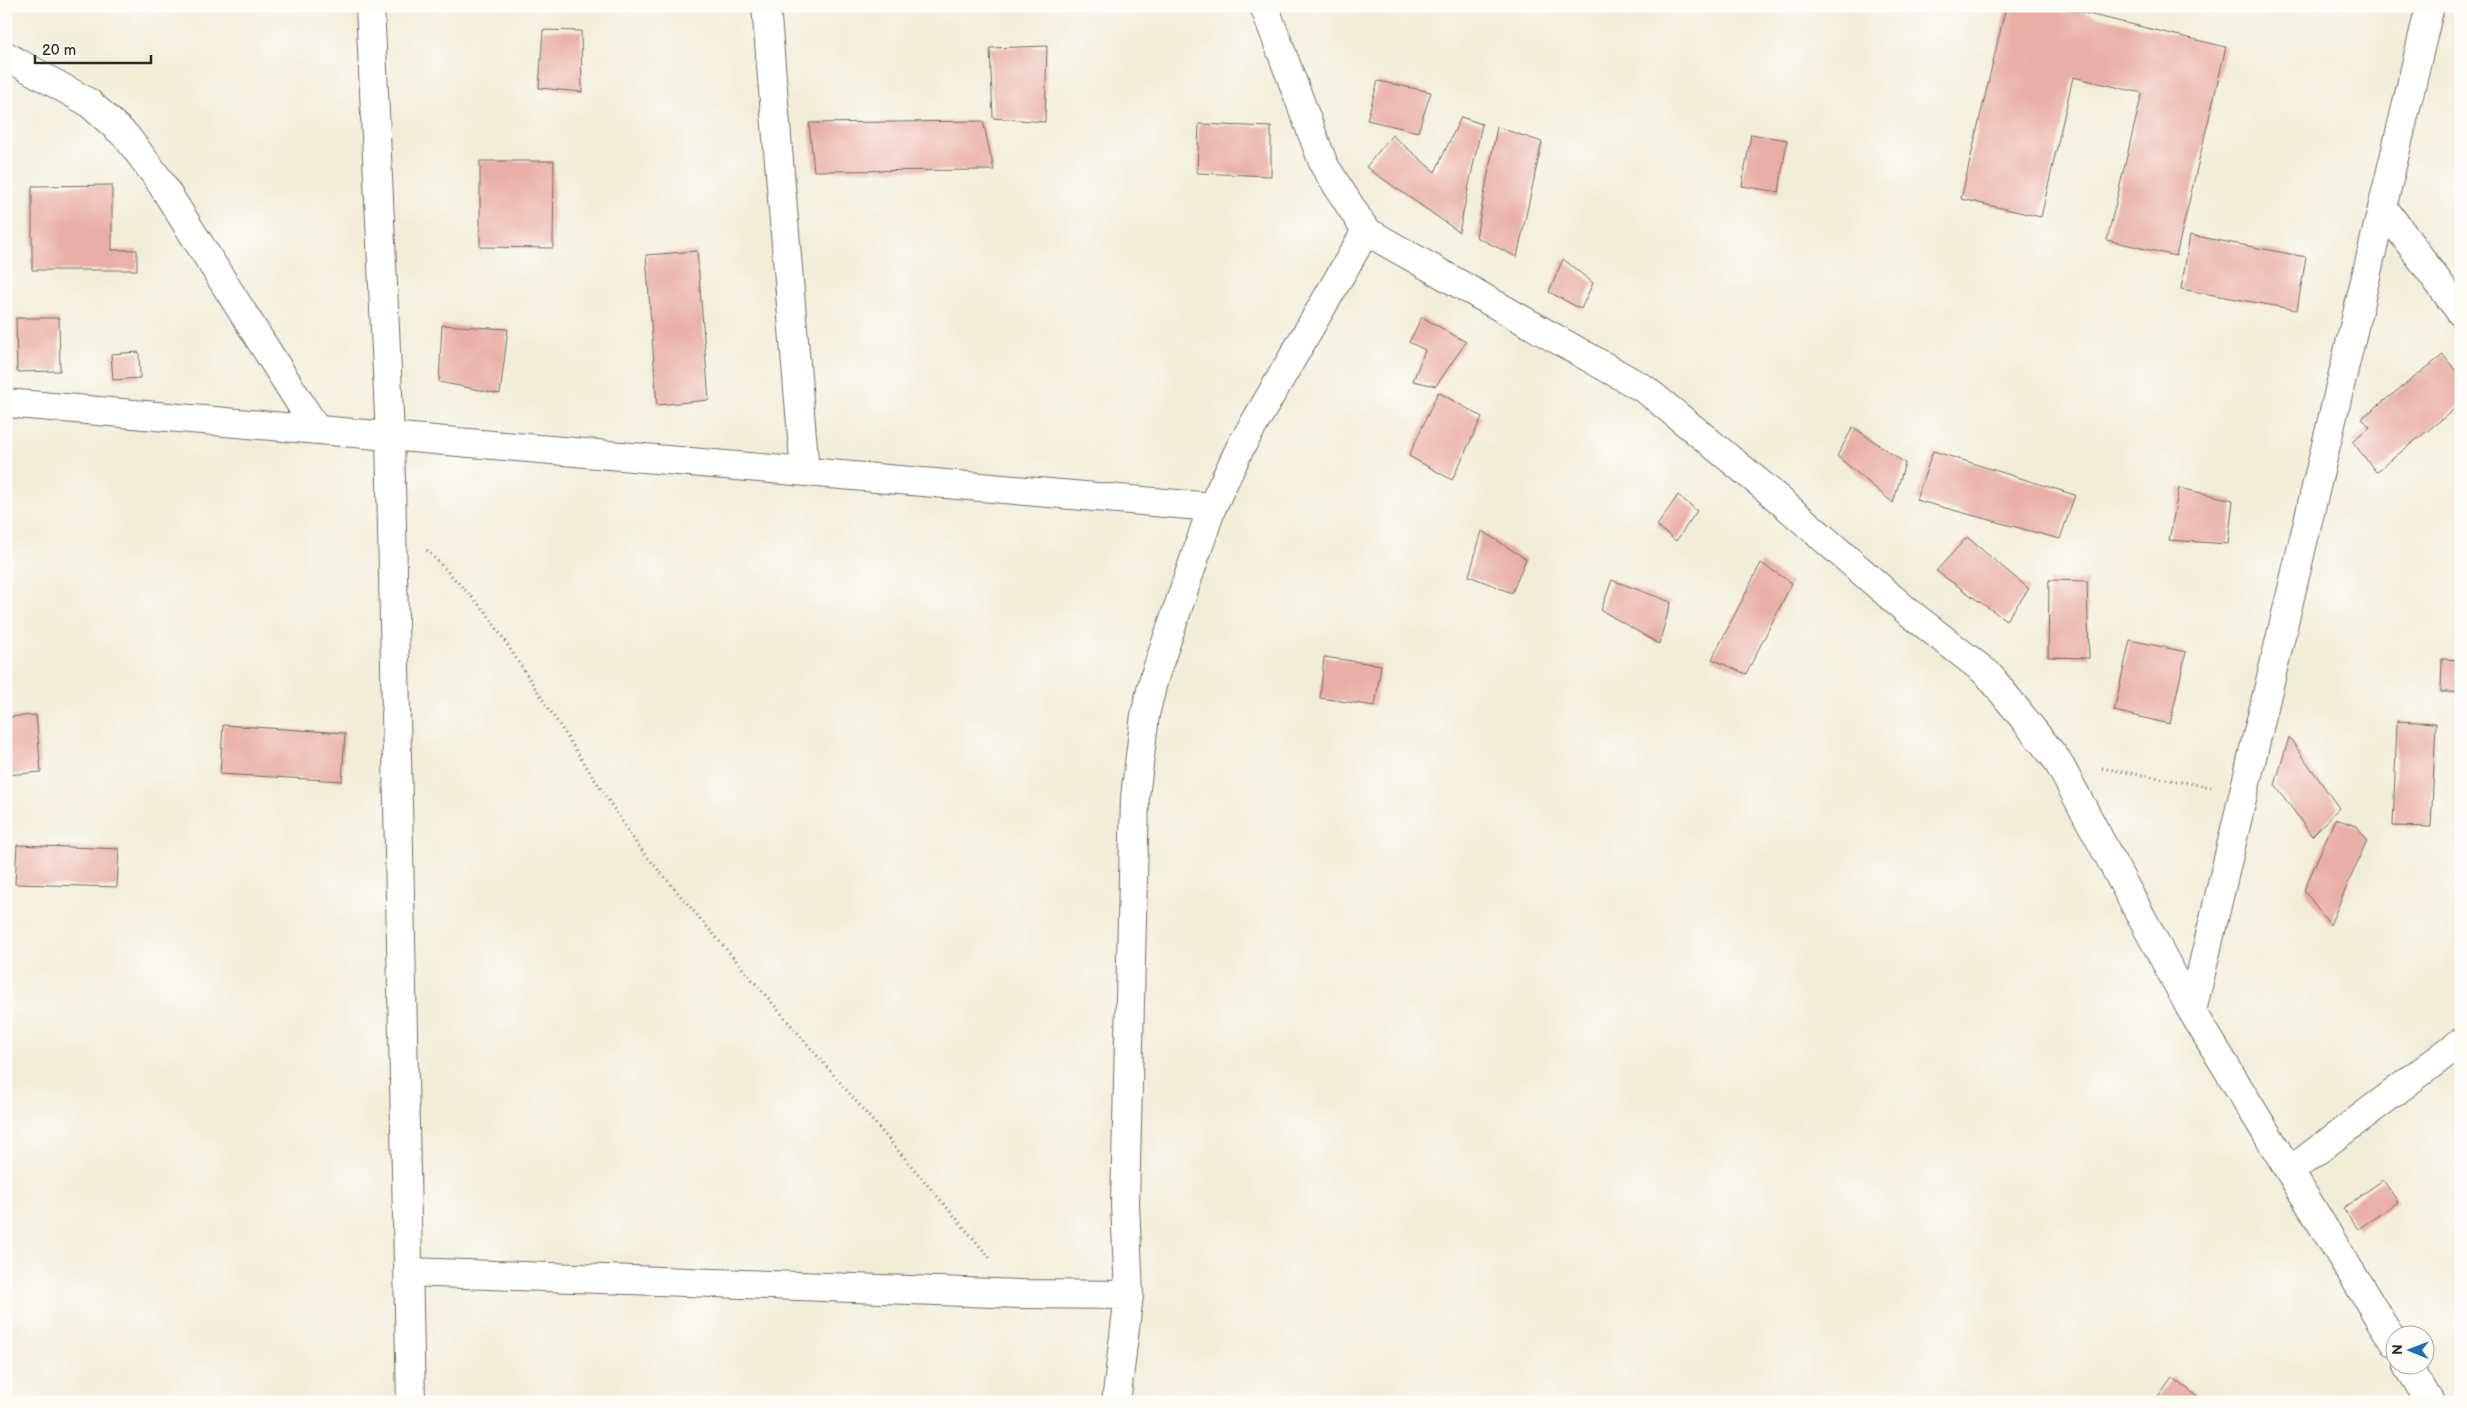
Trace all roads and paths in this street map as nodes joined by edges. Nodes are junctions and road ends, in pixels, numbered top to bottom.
1 (370, 6) edge
2 (766, 6) edge
3 (1264, 6) edge
4 (2430, 6) edge
5 (6, 56) edge
6 (2383, 207) junction
7 (1366, 231) junction
8 (2461, 313) edge
9 (6, 403) edge
10 (317, 430) junction
11 (390, 436) junction
12 (805, 472) junction
13 (1212, 508) junction
14 (392, 512) junction
15 (2057, 760) junction
16 (2244, 792) junction
17 (2192, 1011) junction
18 (2461, 1042) edge
19 (2290, 1171) junction
20 (408, 1272) junction
21 (1021, 1294) junction
22 (1129, 1295) junction
23 (2384, 1326) edge
24 (2414, 1376) edge
25 (411, 1402) edge
26 (1116, 1402) edge
27 (2430, 1402) edge

1 - 11 street
2 - 12 street
3 - 7 street
4 - 6 street
5 - 10 street
6 - 8 street
6 - 16 street
7 - 13 street
7 - 15 street
9 - 10 street
10 - 11 street
11 - 12 street
11 - 14 street
12 - 13 street
13 - 22 street
14 - 20 street
14 - 21 path
15 - 16 path
15 - 17 street
16 - 17 street
17 - 19 street
18 - 19 street
19 - 23 street
20 - 21 street
20 - 25 street
21 - 22 street
22 - 26 street
24 - 27 street

